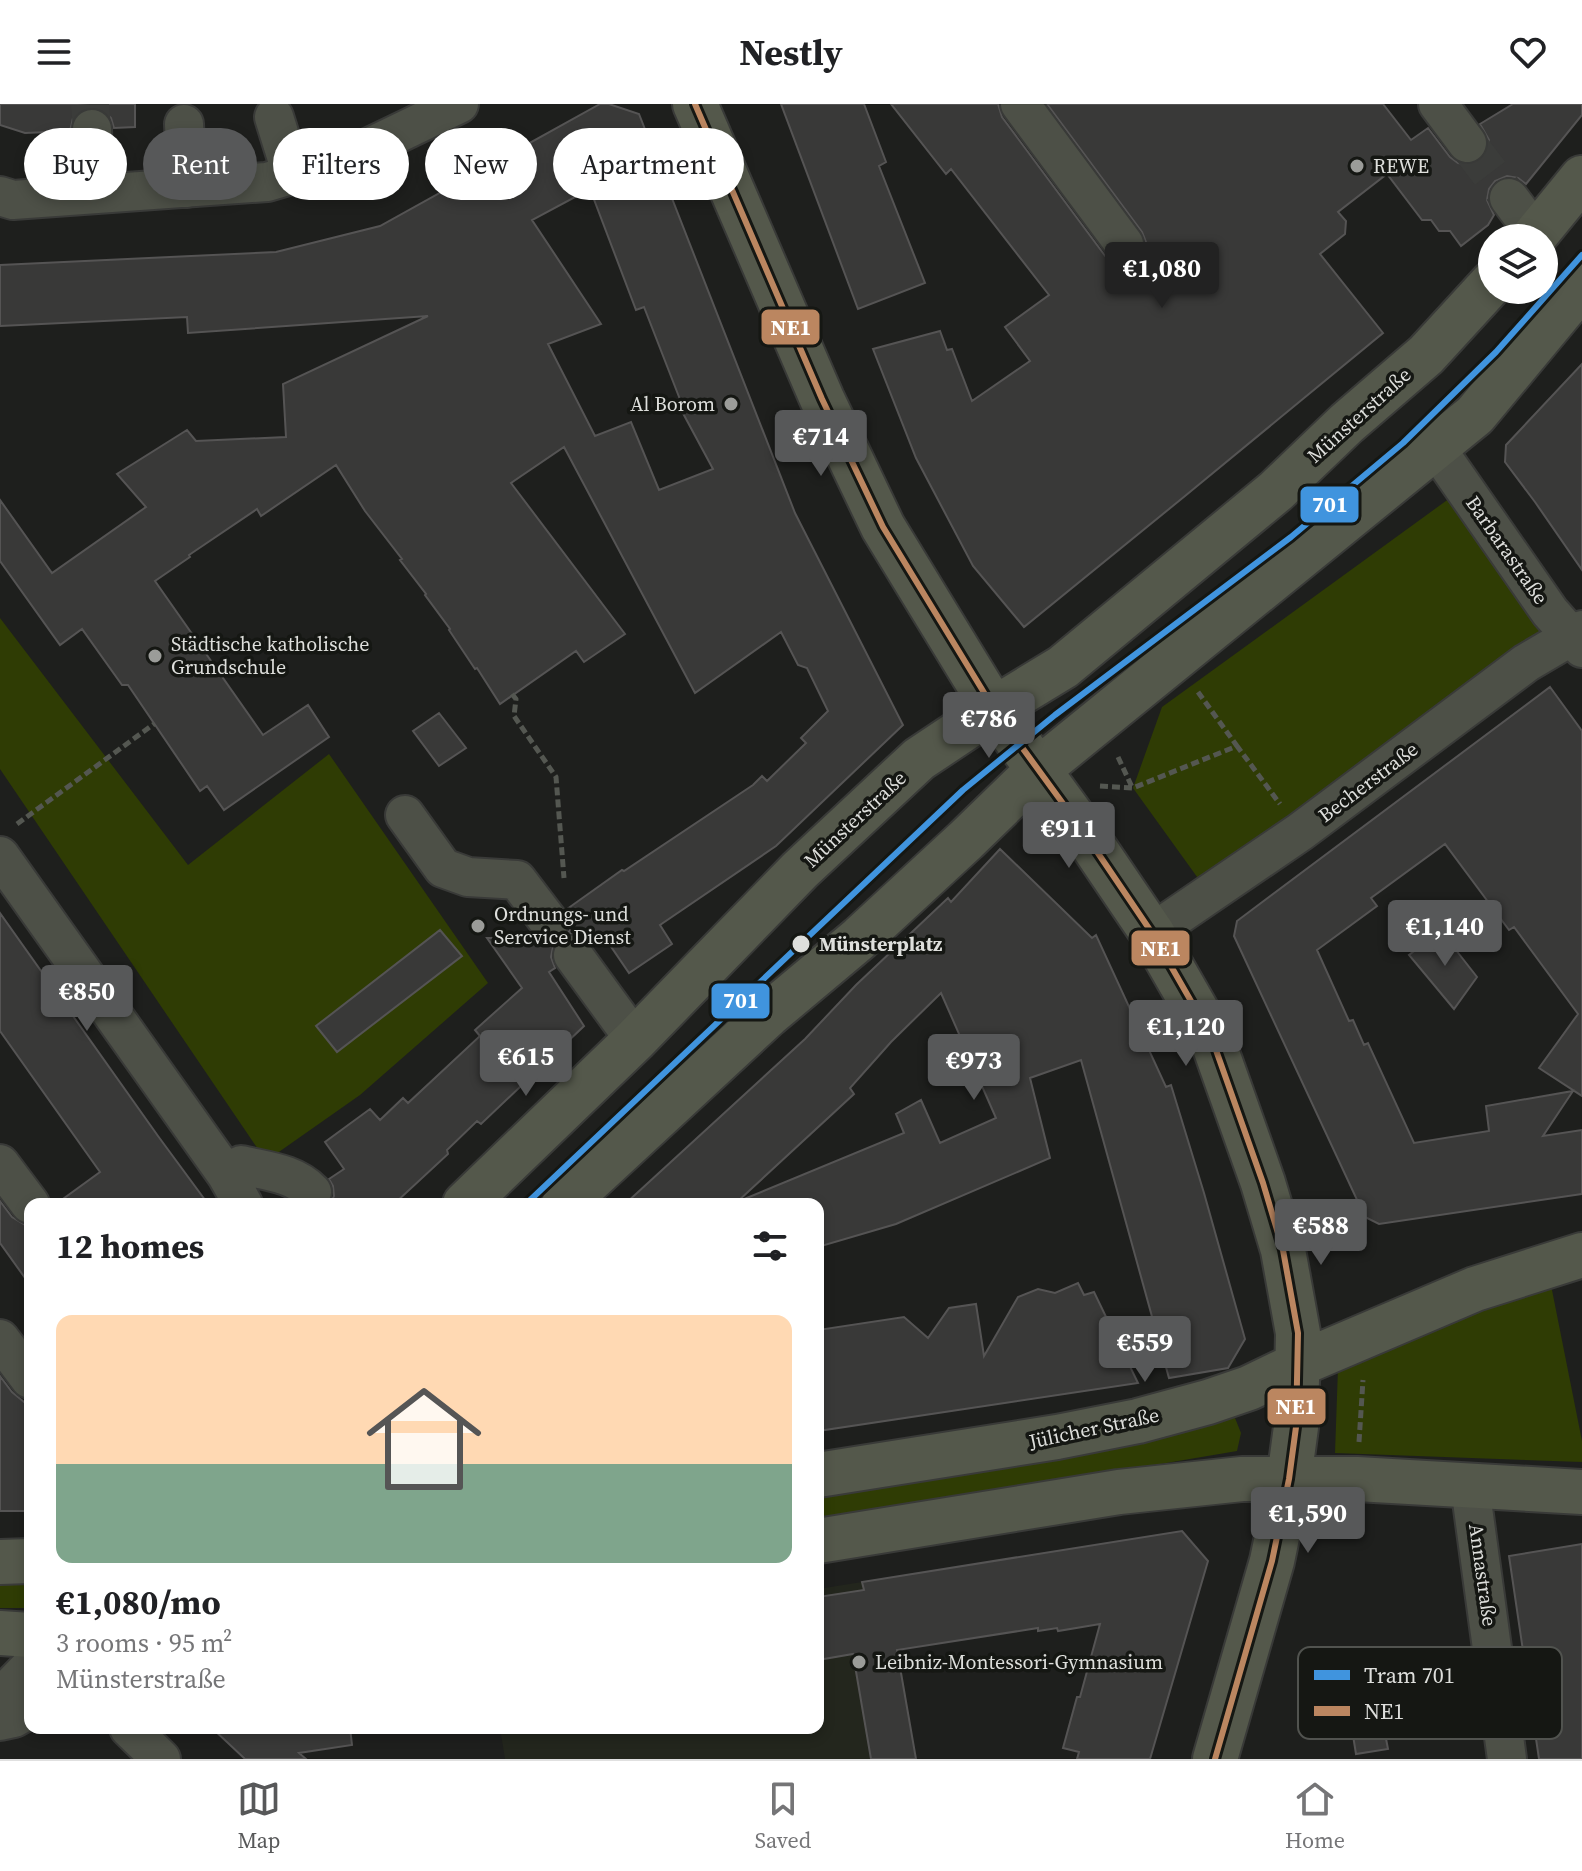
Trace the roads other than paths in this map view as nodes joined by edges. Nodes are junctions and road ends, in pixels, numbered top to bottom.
1 (695, 104) edge
2 (1020, 104) edge
3 (1438, 104) edge
4 (443, 107) edge
5 (274, 117) dead end
6 (184, 124) dead end
7 (184, 128) edge
8 (277, 128) edge
9 (403, 128) edge
10 (1467, 143) tunnel mouth
11 (1582, 178) edge
12 (0, 196) edge
13 (1509, 198) tunnel mouth
14 (24, 199) edge
15 (1527, 224) edge
16 (1545, 224) edge
17 (1124, 244) dead end
18 (1582, 286) edge
19 (1478, 298) edge
20 (1436, 448) junction
21 (1578, 638) edge
22 (994, 709) junction
23 (1038, 770) junction
24 (405, 815) dead end
25 (6, 842) edge
26 (549, 922) dead end
27 (1152, 933) junction
28 (573, 955) dead end
29 (635, 1040) junction
30 (0, 1164) edge
31 (234, 1189) edge
32 (312, 1192) dead end
33 (26, 1198) edge
34 (471, 1198) edge
35 (570, 1198) edge
36 (1582, 1255) edge
37 (0, 1339) edge
38 (1299, 1364) junction
39 (24, 1371) edge
40 (824, 1474) edge
41 (1289, 1479) junction
42 (1470, 1486) junction
43 (1582, 1492) edge
44 (824, 1540) edge
45 (24, 1561) edge
46 (0, 1562) edge
47 (0, 1633) edge
48 (24, 1635) edge
49 (1492, 1647) edge
50 (24, 1673) edge
51 (0, 1698) edge
52 (24, 1712) edge
53 (0, 1721) edge
54 (135, 1734) edge
55 (1504, 1739) edge
56 (161, 1759) edge
57 (1215, 1759) edge
58 (1507, 1759) edge

1 - 22 main road
2 - 17 street
3 - 10 street
4 - 9 street
5 - 8 street
6 - 7 street
11 - 16 main road
12 - 14 street
13 - 15 street
18 - 20 main road
19 - 22 main road, Münsterstraße
20 - 21 street, Barbarastraße
20 - 23 main road
21 - 27 street, Becherstraße
22 - 23 main road
22 - 29 main road, Münsterstraße
23 - 27 main road
23 - 35 main road
24 - 26 street
25 - 31 street
27 - 38 main road
28 - 29 street
29 - 34 main road, Münsterstraße
30 - 33 street
31 - 32 street
36 - 38 main road, Jülicher Straße
37 - 39 street
38 - 40 main road, Jülicher Straße
38 - 41 main road
41 - 42 main road
41 - 44 main road
41 - 57 main road
42 - 43 main road
42 - 49 street, Annastraße
45 - 46 main road
47 - 48 main road
50 - 51 street
52 - 53 street
54 - 56 street
55 - 58 street, Annastraße

